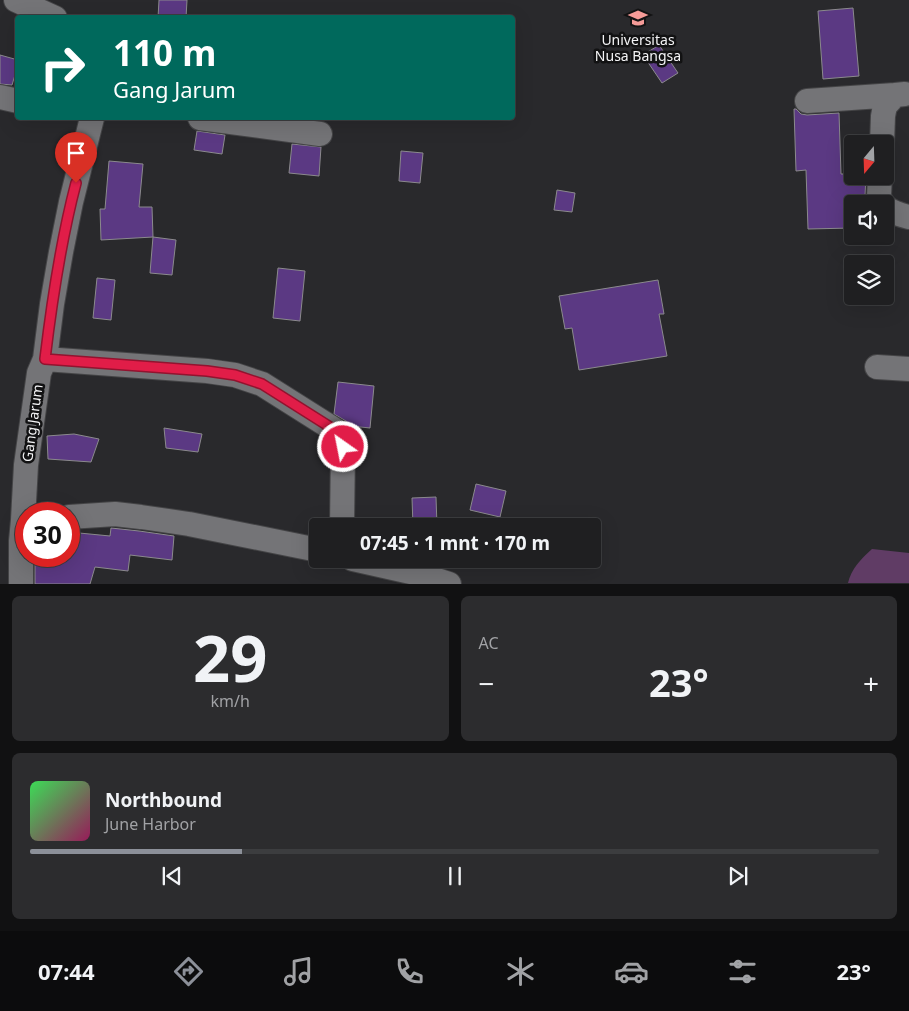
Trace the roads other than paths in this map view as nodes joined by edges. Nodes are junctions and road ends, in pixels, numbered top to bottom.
1 (16, 0) edge
2 (48, 15) edge
3 (902, 94) edge
4 (0, 97) edge
5 (15, 100) edge
6 (807, 101) dead end
7 (92, 120) edge
8 (215, 120) edge
9 (320, 134) dead end
10 (882, 135) edge
11 (894, 213) edge
12 (909, 217) edge
13 (45, 359) junction
14 (877, 367) dead end
15 (909, 369) edge
16 (26, 502) edge
17 (80, 516) edge
18 (342, 518) edge
19 (309, 548) edge
20 (20, 567) edge
21 (382, 568) edge
22 (415, 578) edge
23 (20, 584) edge
24 (449, 584) edge

1 - 2 street
3 - 6 street
3 - 10 street
4 - 5 street
7 - 13 street, Gang Jarum
8 - 9 street
11 - 12 street
13 - 16 street, Gang Jarum
13 - 18 street
14 - 15 street
17 - 19 street
20 - 23 street, Gang Jarum
21 - 22 street
22 - 24 street

